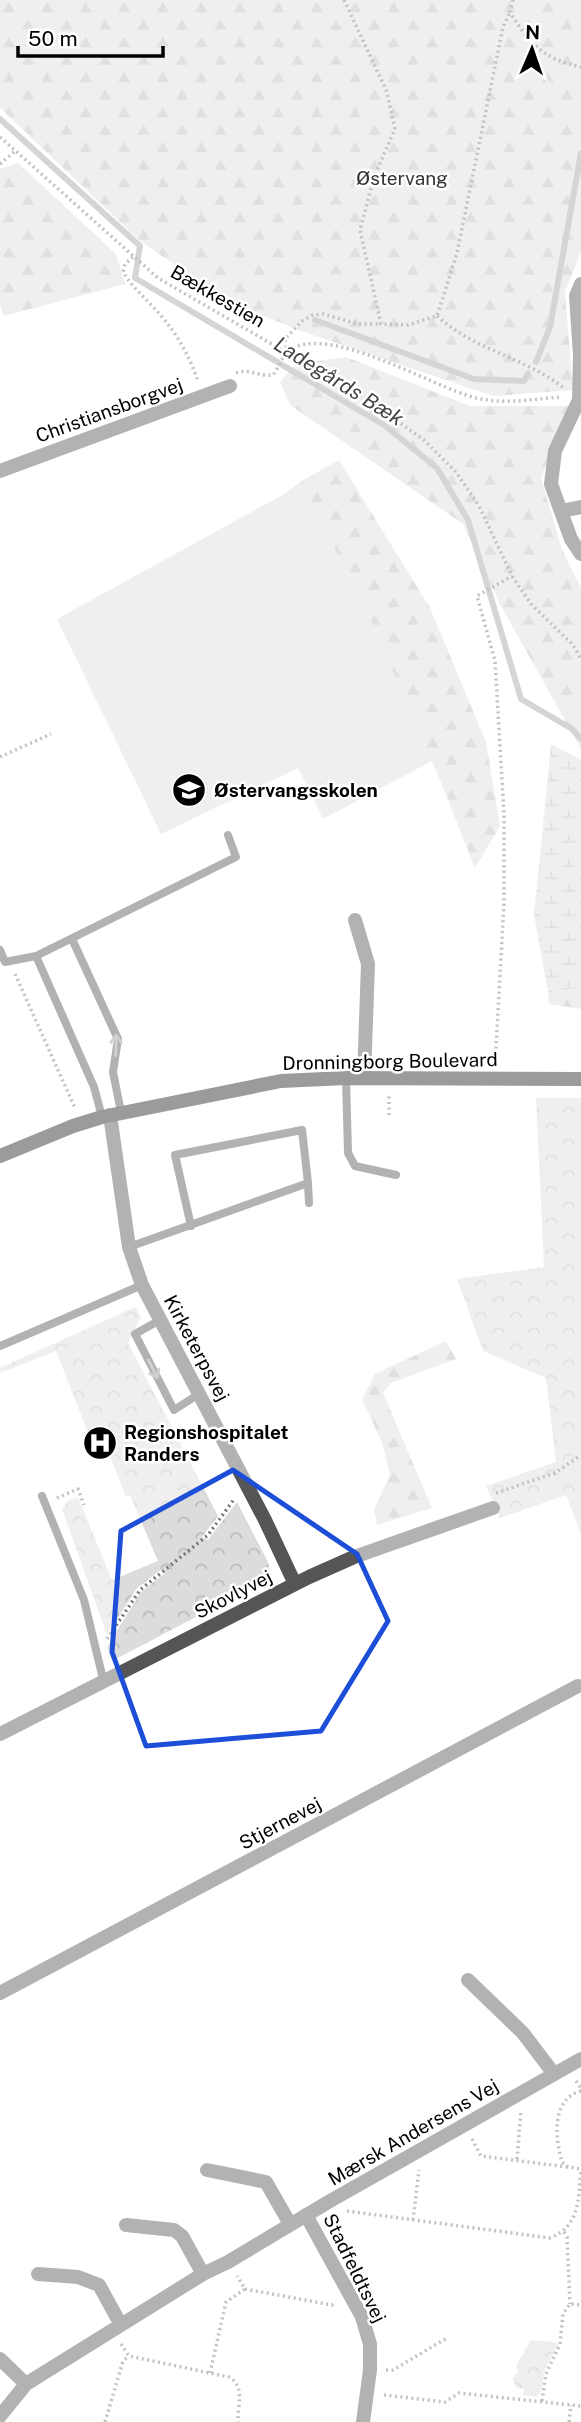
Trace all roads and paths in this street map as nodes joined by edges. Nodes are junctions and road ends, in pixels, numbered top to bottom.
1 (344, 0) edge
2 (513, 0) edge
3 (510, 12) junction
4 (581, 67) edge
5 (0, 137) edge
6 (15, 151) junction
7 (0, 164) edge
8 (134, 257) junction
9 (581, 284) edge
10 (437, 316) junction
11 (382, 324) junction
12 (286, 354) junction
13 (581, 355) edge
14 (230, 386) joint
15 (203, 396) junction
16 (579, 400) edge
17 (0, 471) edge
18 (581, 507) edge
19 (561, 511) junction
20 (581, 554) edge
21 (512, 576) junction
22 (581, 659) edge
23 (51, 734) dead end
24 (0, 757) edge
25 (228, 835) dead end
26 (355, 920) dead end
27 (72, 939) junction
28 (0, 950) edge
29 (36, 956) junction
30 (9, 961) junction
31 (494, 1077) junction
32 (346, 1078) junction
33 (364, 1078) junction
34 (581, 1079) edge
35 (111, 1114) junction
36 (82, 1122) junction
37 (0, 1156) edge
38 (396, 1175) dead end
39 (308, 1183) junction
40 (309, 1203) dead end
41 (191, 1226) junction
42 (129, 1247) junction
43 (142, 1284) junction
44 (160, 1320) junction
45 (0, 1346) edge
46 (199, 1394) junction
47 (581, 1455) edge
48 (249, 1490) junction
49 (44, 1499) joint
50 (84, 1505) dead end
51 (493, 1508) joint
52 (295, 1584) junction
53 (95, 1647) junction
54 (103, 1683) junction
55 (578, 1686) dead end
56 (0, 1734) edge
57 (468, 1980) dead end
58 (0, 1993) edge
59 (581, 2059) edge
60 (554, 2074) junction
61 (581, 2091) edge
62 (512, 2098) junction
63 (464, 2126) junction
64 (411, 2156) junction
65 (517, 2160) junction
66 (568, 2167) junction
67 (207, 2170) dead end
68 (581, 2170) edge
69 (330, 2201) junction
70 (306, 2215) junction
71 (412, 2220) junction
72 (290, 2224) junction
73 (126, 2225) dead end
74 (564, 2232) junction
75 (228, 2262) junction
76 (38, 2274) dead end
77 (203, 2274) junction
78 (245, 2289) junction
79 (350, 2297) junction
80 (570, 2304) junction
81 (581, 2305) edge
82 (117, 2328) junction
83 (447, 2338) dead end
84 (129, 2356) junction
85 (0, 2359) edge
86 (370, 2370) junction
87 (210, 2373) junction
88 (26, 2384) junction
89 (367, 2393) junction
90 (542, 2401) junction
91 (571, 2405) junction
92 (581, 2406) edge
93 (0, 2416) edge
94 (105, 2422) edge
95 (238, 2422) edge
96 (363, 2422) edge
97 (569, 2422) edge

1 - 11 path
2 - 3 path
3 - 4 path
3 - 10 path
5 - 6 path, Bækkestien
6 - 7 path
6 - 8 path, Bækkestien
8 - 12 path, Bækkestien
8 - 15 path
9 - 13 street
10 - 11 path
10 - 16 path
11 - 12 path
12 - 14 path
12 - 16 path
12 - 21 path, Bækkestien
13 - 16 street
14 - 15 street, Christiansborgvej
15 - 17 street, Christiansborgvej
16 - 19 street
18 - 19 street
19 - 20 street
21 - 22 path, Bækkestien
21 - 31 path
23 - 24 path
25 - 27 lane
26 - 33 street
27 - 29 lane
35 -> 27 lane
28 - 30 lane
29 - 30 lane
29 - 35 lane
30 - 36 path
31 - 33 street, Dronningborg Boulevard
31 - 34 street, Dronningborg Boulevard
32 - 33 street, Dronningborg Boulevard
32 - 35 street, Dronningborg Boulevard
32 - 38 lane
35 - 36 street, Dronningborg Boulevard
35 - 42 street, Kirketerpsvej
36 - 37 street, Dronningborg Boulevard
39 - 40 lane
39 - 41 lane
39 - 41 lane
41 - 42 lane
42 - 43 street, Kirketerpsvej
43 - 44 street, Kirketerpsvej
43 - 45 lane
44 - 46 street, Kirketerpsvej
44 -> 46 lane
46 - 48 street, Kirketerpsvej
47 - 51 path
48 - 52 street, Kirketerpsvej
48 - 53 path
49 - 50 path
49 - 53 lane
51 - 52 street, Skovlyvej
52 - 54 street, Skovlyvej
53 - 54 lane
54 - 56 street, Skovlyvej
55 - 58 street, Stjernevej
57 - 60 street
59 - 60 street, Mærsk Andersens Vej
60 - 62 street, Mærsk Andersens Vej
61 - 66 path
62 - 63 street, Mærsk Andersens Vej
62 - 65 path
63 - 64 street, Mærsk Andersens Vej
63 - 65 path
64 - 69 street, Mærsk Andersens Vej
64 - 71 path
65 - 66 path
66 - 68 path
67 - 72 street
68 - 74 path
69 - 70 street, Mærsk Andersens Vej
69 - 71 path
70 - 72 street, Mærsk Andersens Vej
70 - 79 street, Stadfeldtsvej
71 - 74 path
72 - 75 street, Mærsk Andersens Vej
73 - 77 street
74 - 80 path
75 - 77 street, Mærsk Andersens Vej
75 - 78 path
76 - 82 street
77 - 82 street, Mærsk Andersens Vej
78 - 79 path
78 - 87 path
79 - 86 street, Stadfeldtsvej
80 - 81 path
80 - 90 path
82 - 84 path
82 - 88 street, Mærsk Andersens Vej
83 - 86 path
84 - 87 path
84 - 94 path
85 - 88 street
86 - 89 street, Stadfeldtsvej
87 - 95 path
88 - 93 street, Mærsk Andersens Vej
89 - 90 path
89 - 96 street, Stadfeldtsvej
90 - 91 path
91 - 92 path
91 - 97 path

